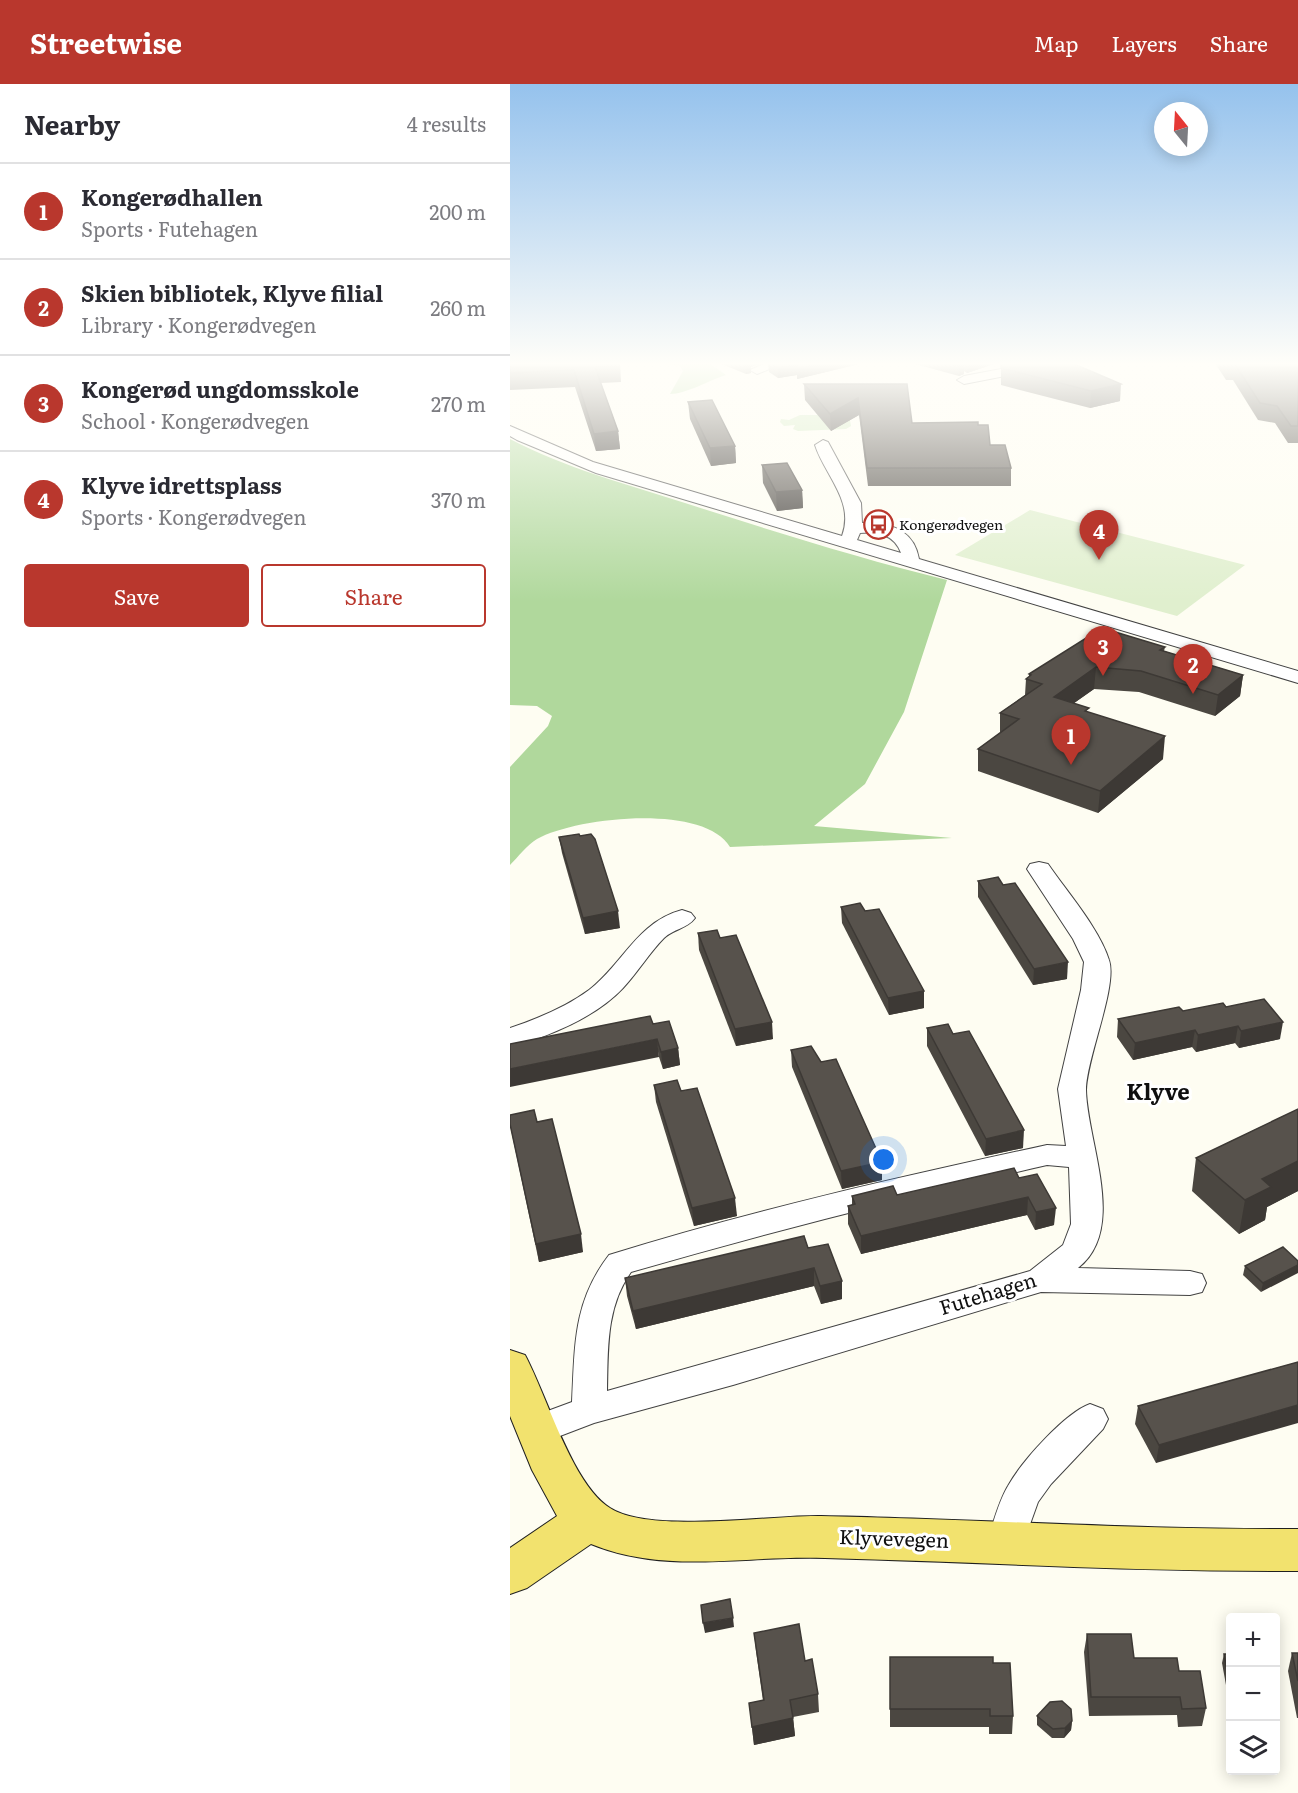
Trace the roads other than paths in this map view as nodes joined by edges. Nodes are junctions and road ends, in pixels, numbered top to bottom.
1 (533, 443) edge
2 (823, 445) dead end
3 (851, 536) junction
4 (911, 563) junction
5 (1296, 674) edge
6 (1039, 869) dead end
7 (682, 918) dead end
8 (510, 1038) edge
9 (1082, 1158) junction
10 (1041, 1280) junction
11 (1190, 1283) dead end
12 (510, 1367) edge
13 (590, 1410) junction
14 (1090, 1419) dead end
15 (539, 1429) junction
16 (588, 1519) junction
17 (1006, 1543) junction
18 (1298, 1550) edge
19 (510, 1573) edge

1 - 3 street
2 - 3 street
3 - 4 street
3 - 4 street
4 - 5 street
6 - 9 street, Futehagen
7 - 8 street
9 - 10 street, Futehagen
9 - 13 street
10 - 11 street
10 - 13 street, Futehagen
12 - 15 main road
13 - 15 street, Futehagen
14 - 17 street
15 - 16 main road
16 - 17 main road, Klyvevegen
16 - 19 main road
17 - 18 main road, Klyvevegen

